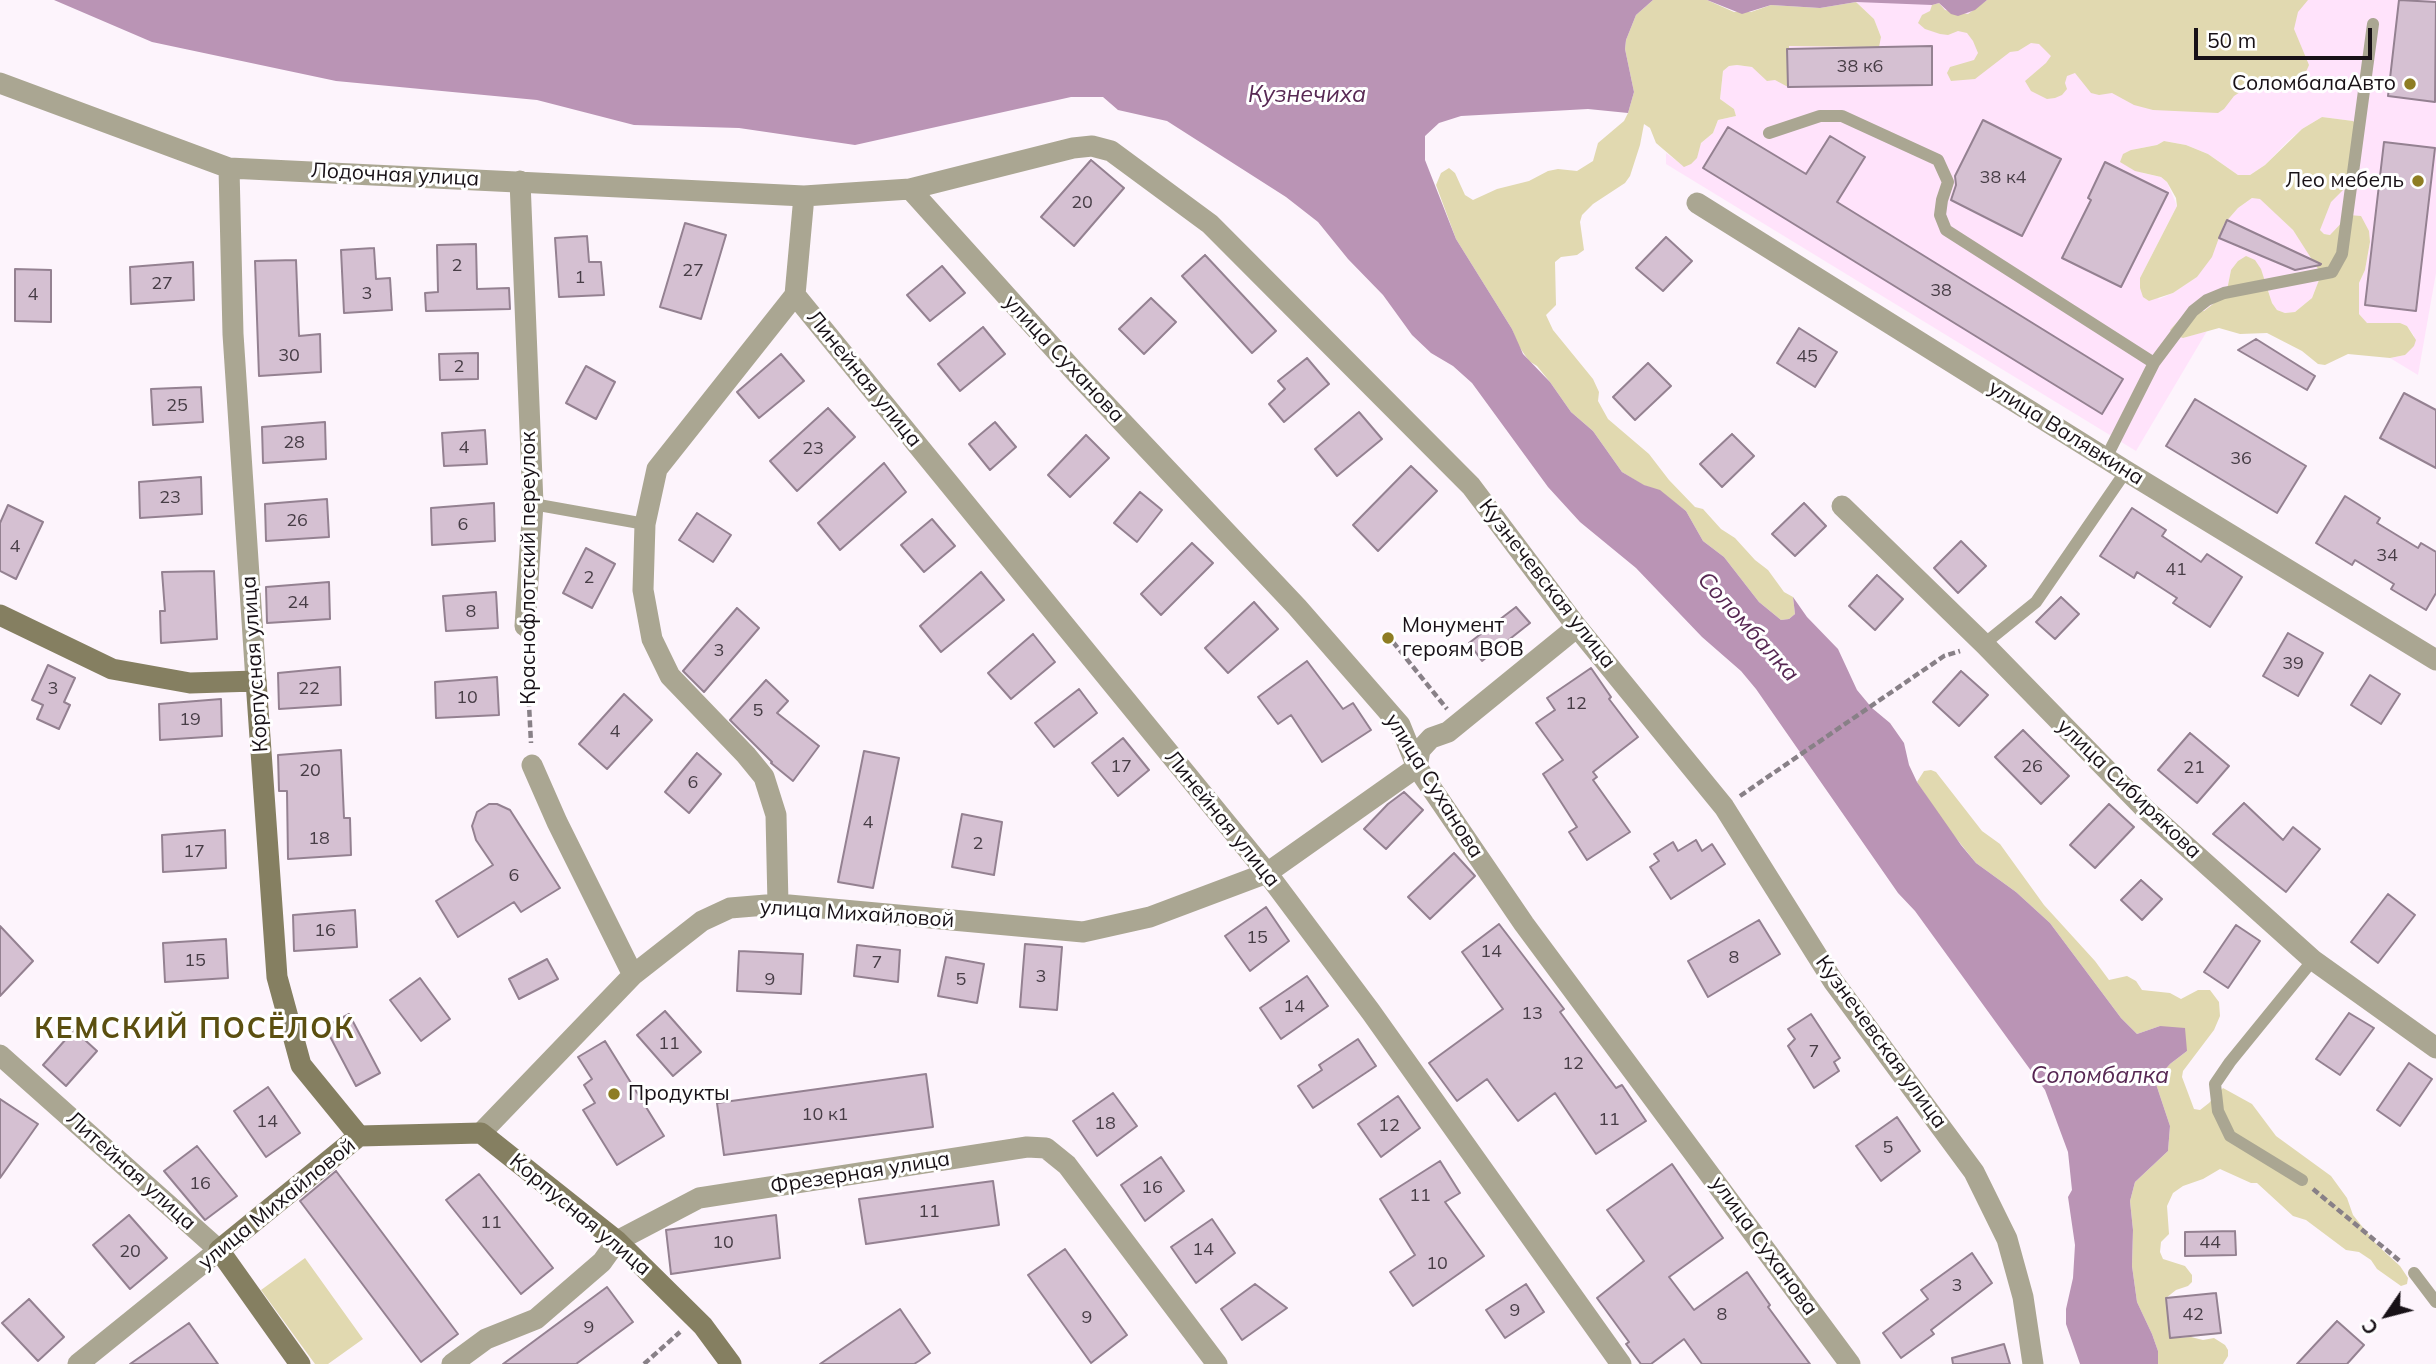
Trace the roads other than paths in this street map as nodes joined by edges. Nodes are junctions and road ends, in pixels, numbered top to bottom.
1 (2373, 24) dead end
2 (0, 83) edge
3 (1769, 134) dead end
4 (229, 168) junction
5 (520, 181) junction
6 (910, 189) junction
7 (804, 196) junction
8 (1697, 203) dead end
9 (795, 295) junction
10 (2154, 363) junction
11 (2106, 458) junction
12 (2126, 471) junction
13 (533, 504) junction
14 (1843, 506) dead end
15 (645, 524) junction
16 (0, 615) edge
17 (525, 626) road end
18 (1577, 627) junction
19 (1984, 644) junction
20 (2436, 660) edge
21 (256, 681) junction
22 (532, 765) road end
23 (1417, 767) junction
24 (1267, 873) junction
25 (778, 904) junction
26 (2313, 960) junction
27 (632, 975) junction
28 (2436, 1048) edge
29 (0, 1055) edge
30 (481, 1133) junction
31 (359, 1136) junction
32 (2302, 1180) road end
33 (617, 1241) junction
34 (219, 1250) junction
35 (2414, 1273) road end
36 (2436, 1301) edge
37 (78, 1364) edge
38 (300, 1364) edge
39 (452, 1364) edge
40 (731, 1364) edge
41 (1217, 1364) edge
42 (1621, 1364) edge
43 (1850, 1364) edge
44 (2033, 1364) edge

1 - 10 lane
2 - 4 street, Лодочная улица
3 - 10 lane
4 - 5 street, Лодочная улица
4 - 21 street, Корпусная улица
5 - 7 street, Лодочная улица
5 - 13 street, Краснофлотский переулок
6 - 7 street, Кузнечевская улица
6 - 18 street, Кузнечевская улица
6 - 23 street, улица Суханова
7 - 9 street
8 - 11 street, улица Валявкина
9 - 15 street
9 - 24 street, Линейная улица
10 - 11 lane
11 - 12 street, улица Валявкина
12 - 19 lane
12 - 20 street, улица Валявкина
13 - 15 lane
13 - 17 street, Краснофлотский переулок
14 - 19 street, улица Сибирякова
15 - 25 street
16 - 21 street
18 - 23 street, улица Михайловой
18 - 44 street, Кузнечевская улица
19 - 26 street, улица Сибирякова
21 - 31 street, Корпусная улица
22 - 27 street
23 - 24 street, улица Михайловой
23 - 43 street, улица Суханова
24 - 25 street, улица Михайловой
24 - 42 street, Линейная улица
25 - 27 street, улица Михайловой
26 - 28 street, улица Сибирякова
26 - 32 lane
27 - 30 street, улица Михайловой
29 - 34 street, Литейная улица
30 - 31 street, улица Михайловой
30 - 33 street, Корпусная улица
31 - 34 street, улица Михайловой
33 - 39 street, Фрезерная улица
33 - 40 street, Корпусная улица
33 - 41 street, Фрезерная улица
34 - 37 street, улица Михайловой
34 - 38 street, Литейная улица
35 - 36 lane

